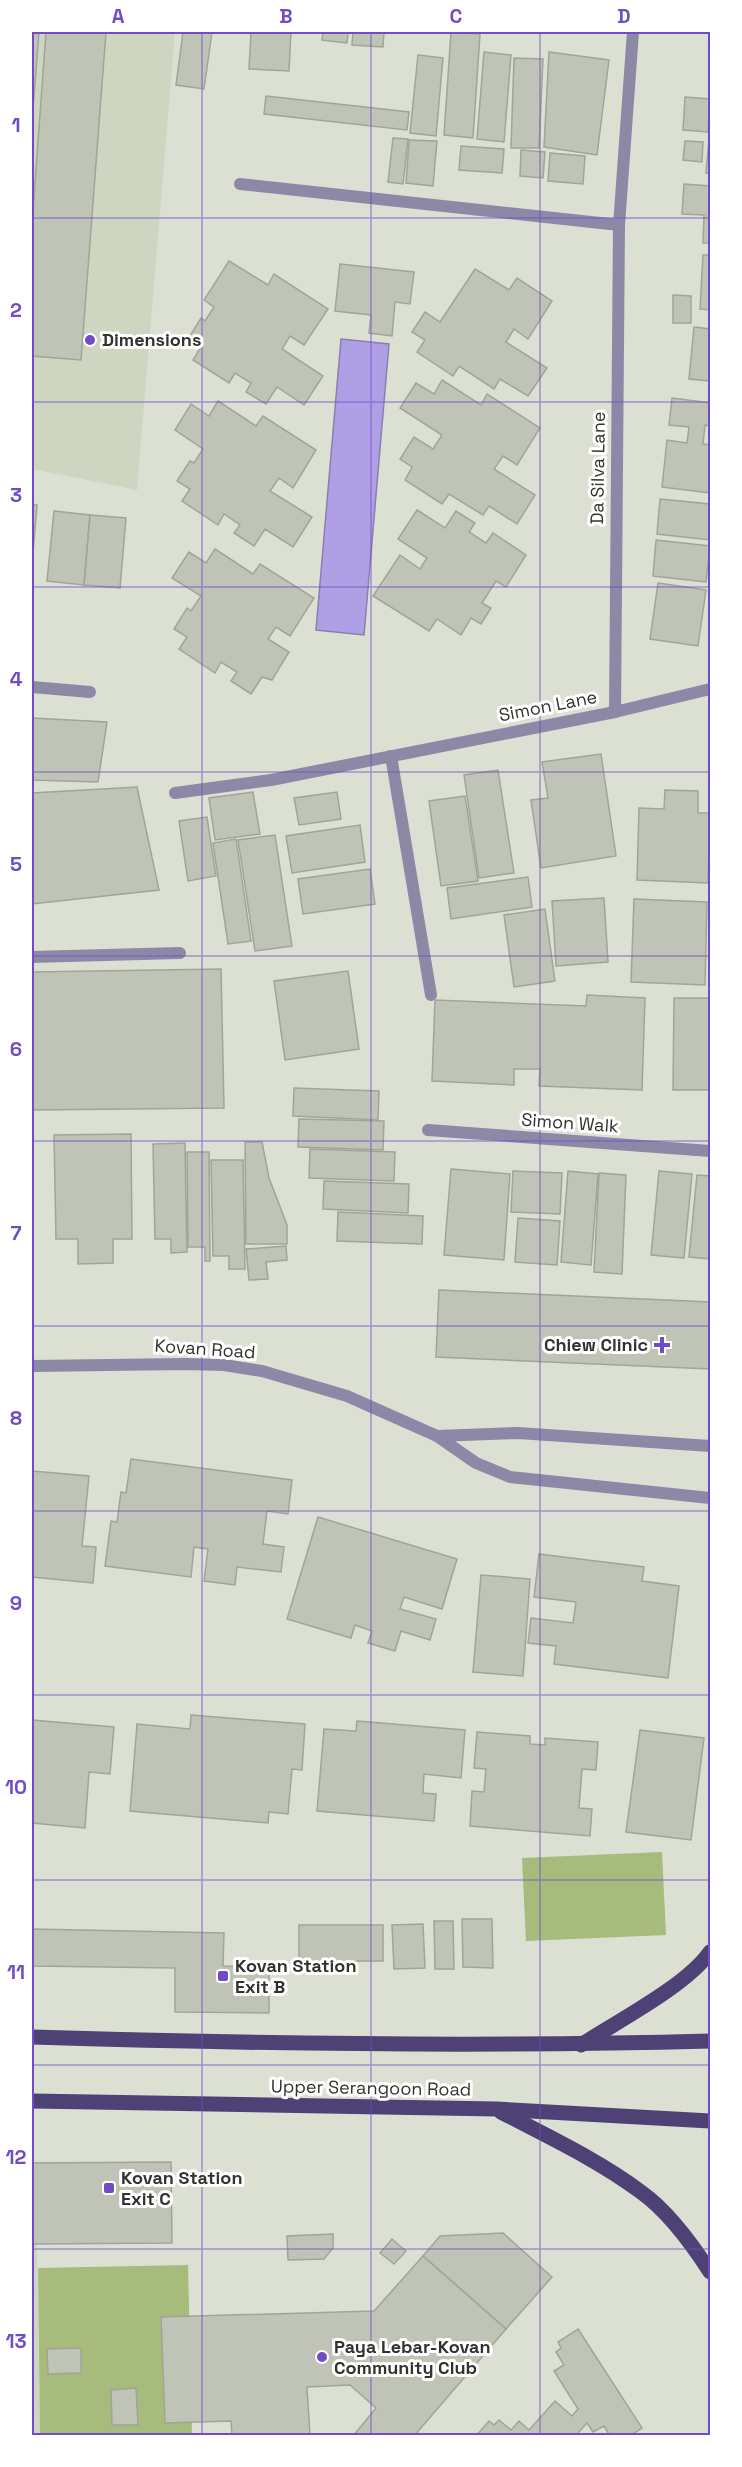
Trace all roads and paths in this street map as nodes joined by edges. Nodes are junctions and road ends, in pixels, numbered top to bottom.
1 (633, 32) edge
2 (240, 184) dead end
3 (619, 225) junction
4 (32, 687) edge
5 (711, 689) edge
6 (90, 692) dead end
7 (615, 712) junction
8 (391, 756) junction
9 (175, 793) dead end
10 (180, 953) dead end
11 (32, 957) edge
12 (431, 995) dead end
13 (428, 1130) dead end
14 (711, 1151) edge
15 (32, 1366) edge
16 (437, 1436) junction
17 (711, 1446) edge
18 (711, 1498) edge
19 (711, 1952) edge
20 (32, 2037) edge
21 (711, 2041) edge
22 (582, 2045) junction
23 (32, 2101) edge
24 (496, 2109) junction
25 (711, 2121) edge
26 (711, 2272) edge

1 - 3 street, Da Silva Lane
2 - 3 street
3 - 7 street, Da Silva Lane
4 - 6 street
5 - 7 street, Simon Lane
7 - 8 street, Simon Lane
8 - 9 street, Simon Lane
8 - 12 street
10 - 11 street
13 - 14 street, Simon Walk
15 - 16 street, Kovan Road
16 - 17 street, Kovan Road
16 - 18 street, Kovan Road
19 - 22 main road
20 - 22 main road
21 - 22 main road
23 - 24 main road, Upper Serangoon Road
24 - 25 main road, Upper Serangoon Road
24 - 26 main road

